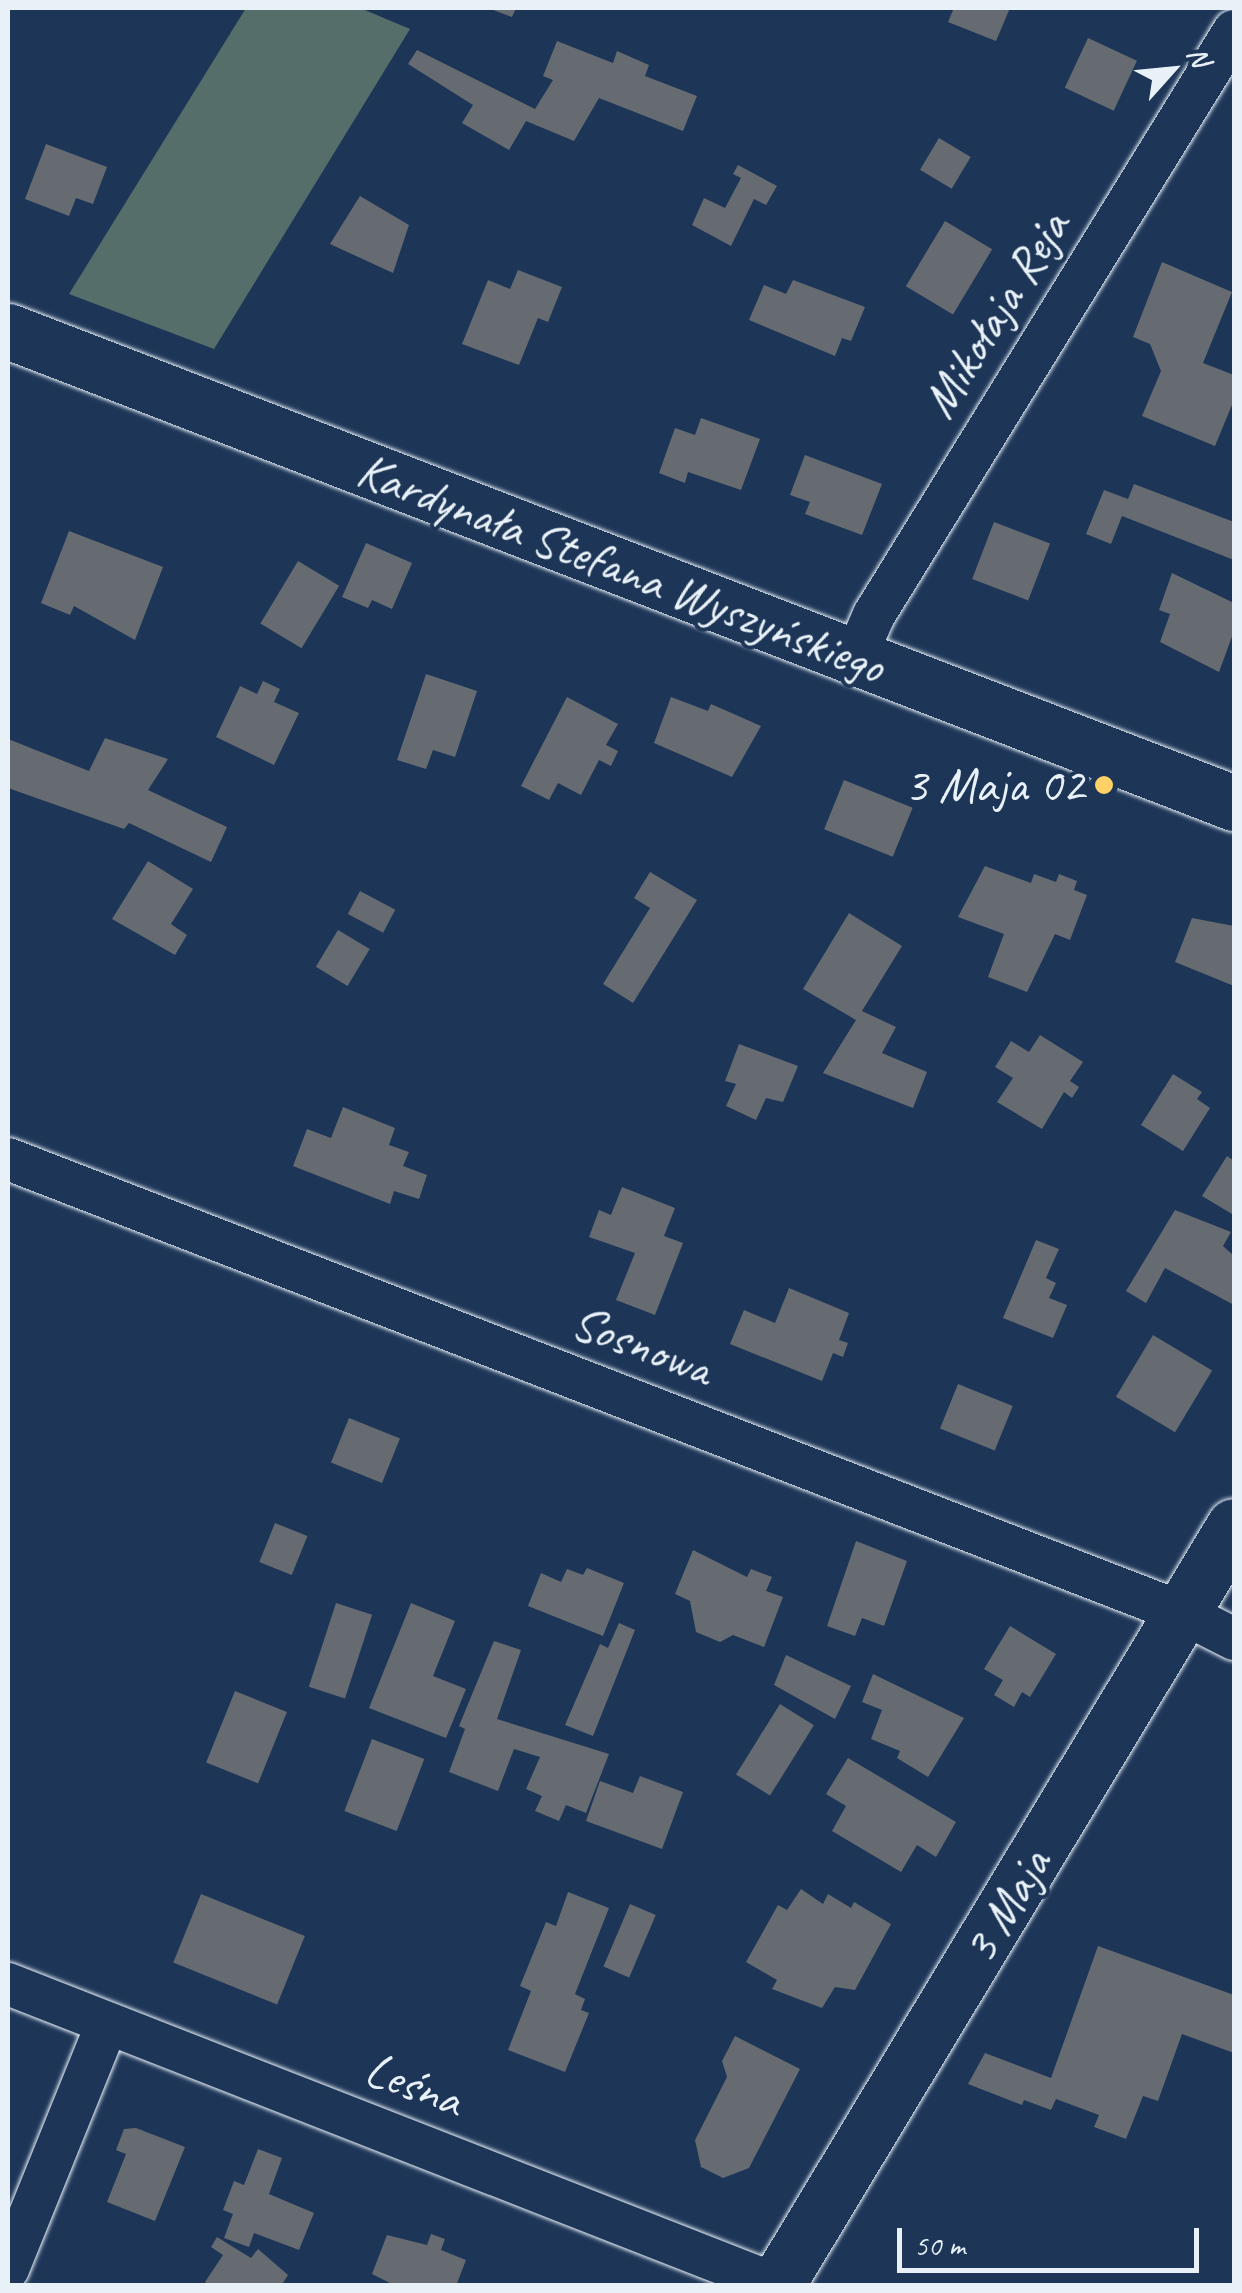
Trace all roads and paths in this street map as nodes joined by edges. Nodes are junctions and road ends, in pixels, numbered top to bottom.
1 (1234, 31) edge
2 (8, 332) edge
3 (855, 658) junction
4 (1234, 803) edge
5 (8, 1160) edge
6 (1234, 1526) edge
7 (1182, 1613) junction
8 (1234, 1639) edge
9 (8, 1984) edge
10 (107, 2024) junction
11 (8, 2269) edge
12 (778, 2285) edge

1 - 3 street, Mikołaja Reja
2 - 3 street, Kardynała Stefana Wyszyńskiego
3 - 4 street, Kardynała Stefana Wyszyńskiego
5 - 7 street, Sosnowa
6 - 7 street, 3 Maja
7 - 8 street, Sosnowa
7 - 12 street, 3 Maja
9 - 10 street, Leśna
10 - 11 street
10 - 12 street, Leśna

